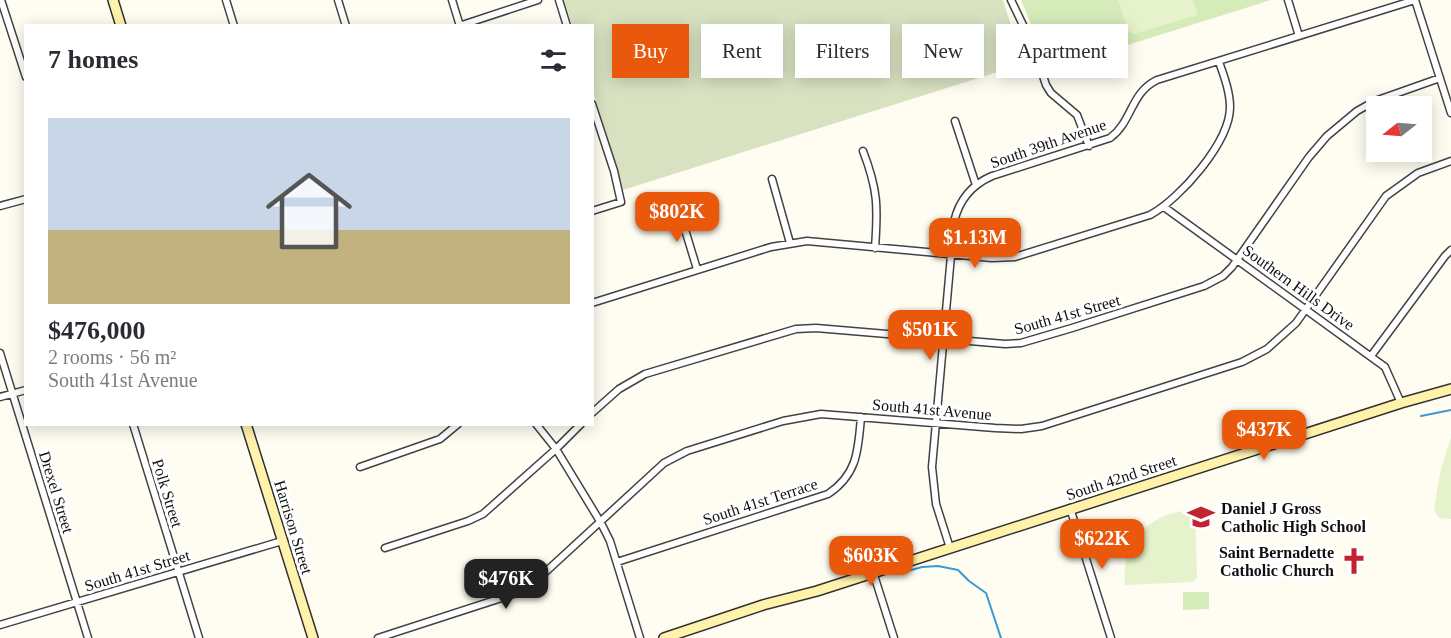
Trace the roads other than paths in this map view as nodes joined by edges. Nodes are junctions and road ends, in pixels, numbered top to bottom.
1 (1, 0) edge
2 (113, 0) edge
3 (226, 0) edge
4 (338, 0) edge
5 (452, 0) edge
6 (538, 0) edge
7 (559, 0) edge
8 (1011, 0) edge
9 (1288, 0) edge
10 (1415, 0) edge
11 (120, 24) edge
12 (233, 24) edge
13 (345, 24) edge
14 (460, 24) edge
15 (463, 24) edge
16 (566, 24) edge
17 (1299, 36) junction
18 (1219, 62) junction
19 (24, 71) edge
20 (1440, 78) junction
21 (594, 110) edge
22 (1451, 113) edge
23 (955, 121) dead end
24 (1089, 146) junction
25 (863, 151) dead end
26 (1451, 161) edge
27 (772, 179) dead end
28 (976, 185) junction
29 (24, 200) edge
30 (0, 207) edge
31 (1164, 207) junction
32 (594, 210) edge
33 (679, 210) dead end
34 (790, 243) junction
35 (875, 248) junction
36 (1451, 250) edge
37 (951, 255) junction
38 (1237, 260) junction
39 (697, 269) junction
40 (594, 302) edge
41 (1305, 309) junction
42 (944, 339) junction
43 (0, 353) edge
44 (1371, 356) junction
45 (1451, 389) edge
46 (24, 391) edge
47 (13, 394) junction
48 (0, 398) edge
49 (1401, 403) junction
50 (594, 412) edge
51 (861, 417) junction
52 (937, 423) junction
53 (134, 426) edge
54 (247, 426) edge
55 (456, 426) edge
56 (538, 426) edge
57 (579, 426) edge
58 (556, 449) junction
59 (360, 467) dead end
60 (1070, 508) junction
61 (601, 523) junction
62 (282, 541) junction
63 (385, 548) dead end
64 (950, 548) junction
65 (616, 562) junction
66 (178, 572) junction
67 (873, 572) junction
68 (77, 602) junction
69 (0, 626) edge
70 (88, 638) edge
71 (199, 638) edge
72 (313, 638) edge
73 (378, 638) edge
74 (640, 638) edge
75 (664, 638) edge
76 (894, 638) edge
77 (1111, 638) edge

1 - 19 street
2 - 11 street
3 - 12 street
4 - 13 street
5 - 14 street
6 - 15 street
7 - 16 street
8 - 24 street
9 - 17 street
10 - 17 street, South 39th Avenue
10 - 20 street
17 - 18 street, South 39th Avenue
18 - 24 street, South 39th Avenue
18 - 31 street
20 - 22 street
20 - 38 street, South 41st Street
21 - 32 street
23 - 28 street
24 - 28 street, South 39th Avenue
25 - 35 street
26 - 41 street, South 41st Avenue
27 - 34 street
28 - 37 street
29 - 30 street
31 - 37 street
31 - 38 street, Southern Hills Drive
33 - 39 street
34 - 35 street
34 - 39 street
35 - 37 street
36 - 44 street
37 - 42 street
38 - 41 street, Southern Hills Drive
38 - 42 street, South 41st Street
39 - 40 street
41 - 44 street, Southern Hills Drive
41 - 52 street, South 41st Avenue
42 - 50 street, South 41st Street
42 - 52 street
43 - 47 street, Drexel Street
44 - 49 street, Southern Hills Drive
45 - 49 street, South 42nd Street
46 - 47 street
47 - 48 street
47 - 68 street, Drexel Street
49 - 60 street, South 42nd Street
51 - 52 street, South 41st Avenue
51 - 61 street, South 41st Avenue
51 - 65 street, South 41st Terrace
52 - 64 street
53 - 66 street, Polk Street
54 - 62 street, Harrison Street
55 - 59 street
56 - 58 street
57 - 58 street
58 - 61 street
58 - 63 street
60 - 64 street, South 42nd Street
60 - 77 street
61 - 65 street
61 - 73 street, South 41st Avenue
62 - 66 street, South 41st Street
62 - 72 street, Harrison Street
64 - 67 street, South 42nd Street
65 - 74 street
66 - 68 street, South 41st Street
66 - 71 street, Polk Street
67 - 75 street, South 42nd Street
67 - 76 street
68 - 69 street, South 41st Street
68 - 70 street, Drexel Street

